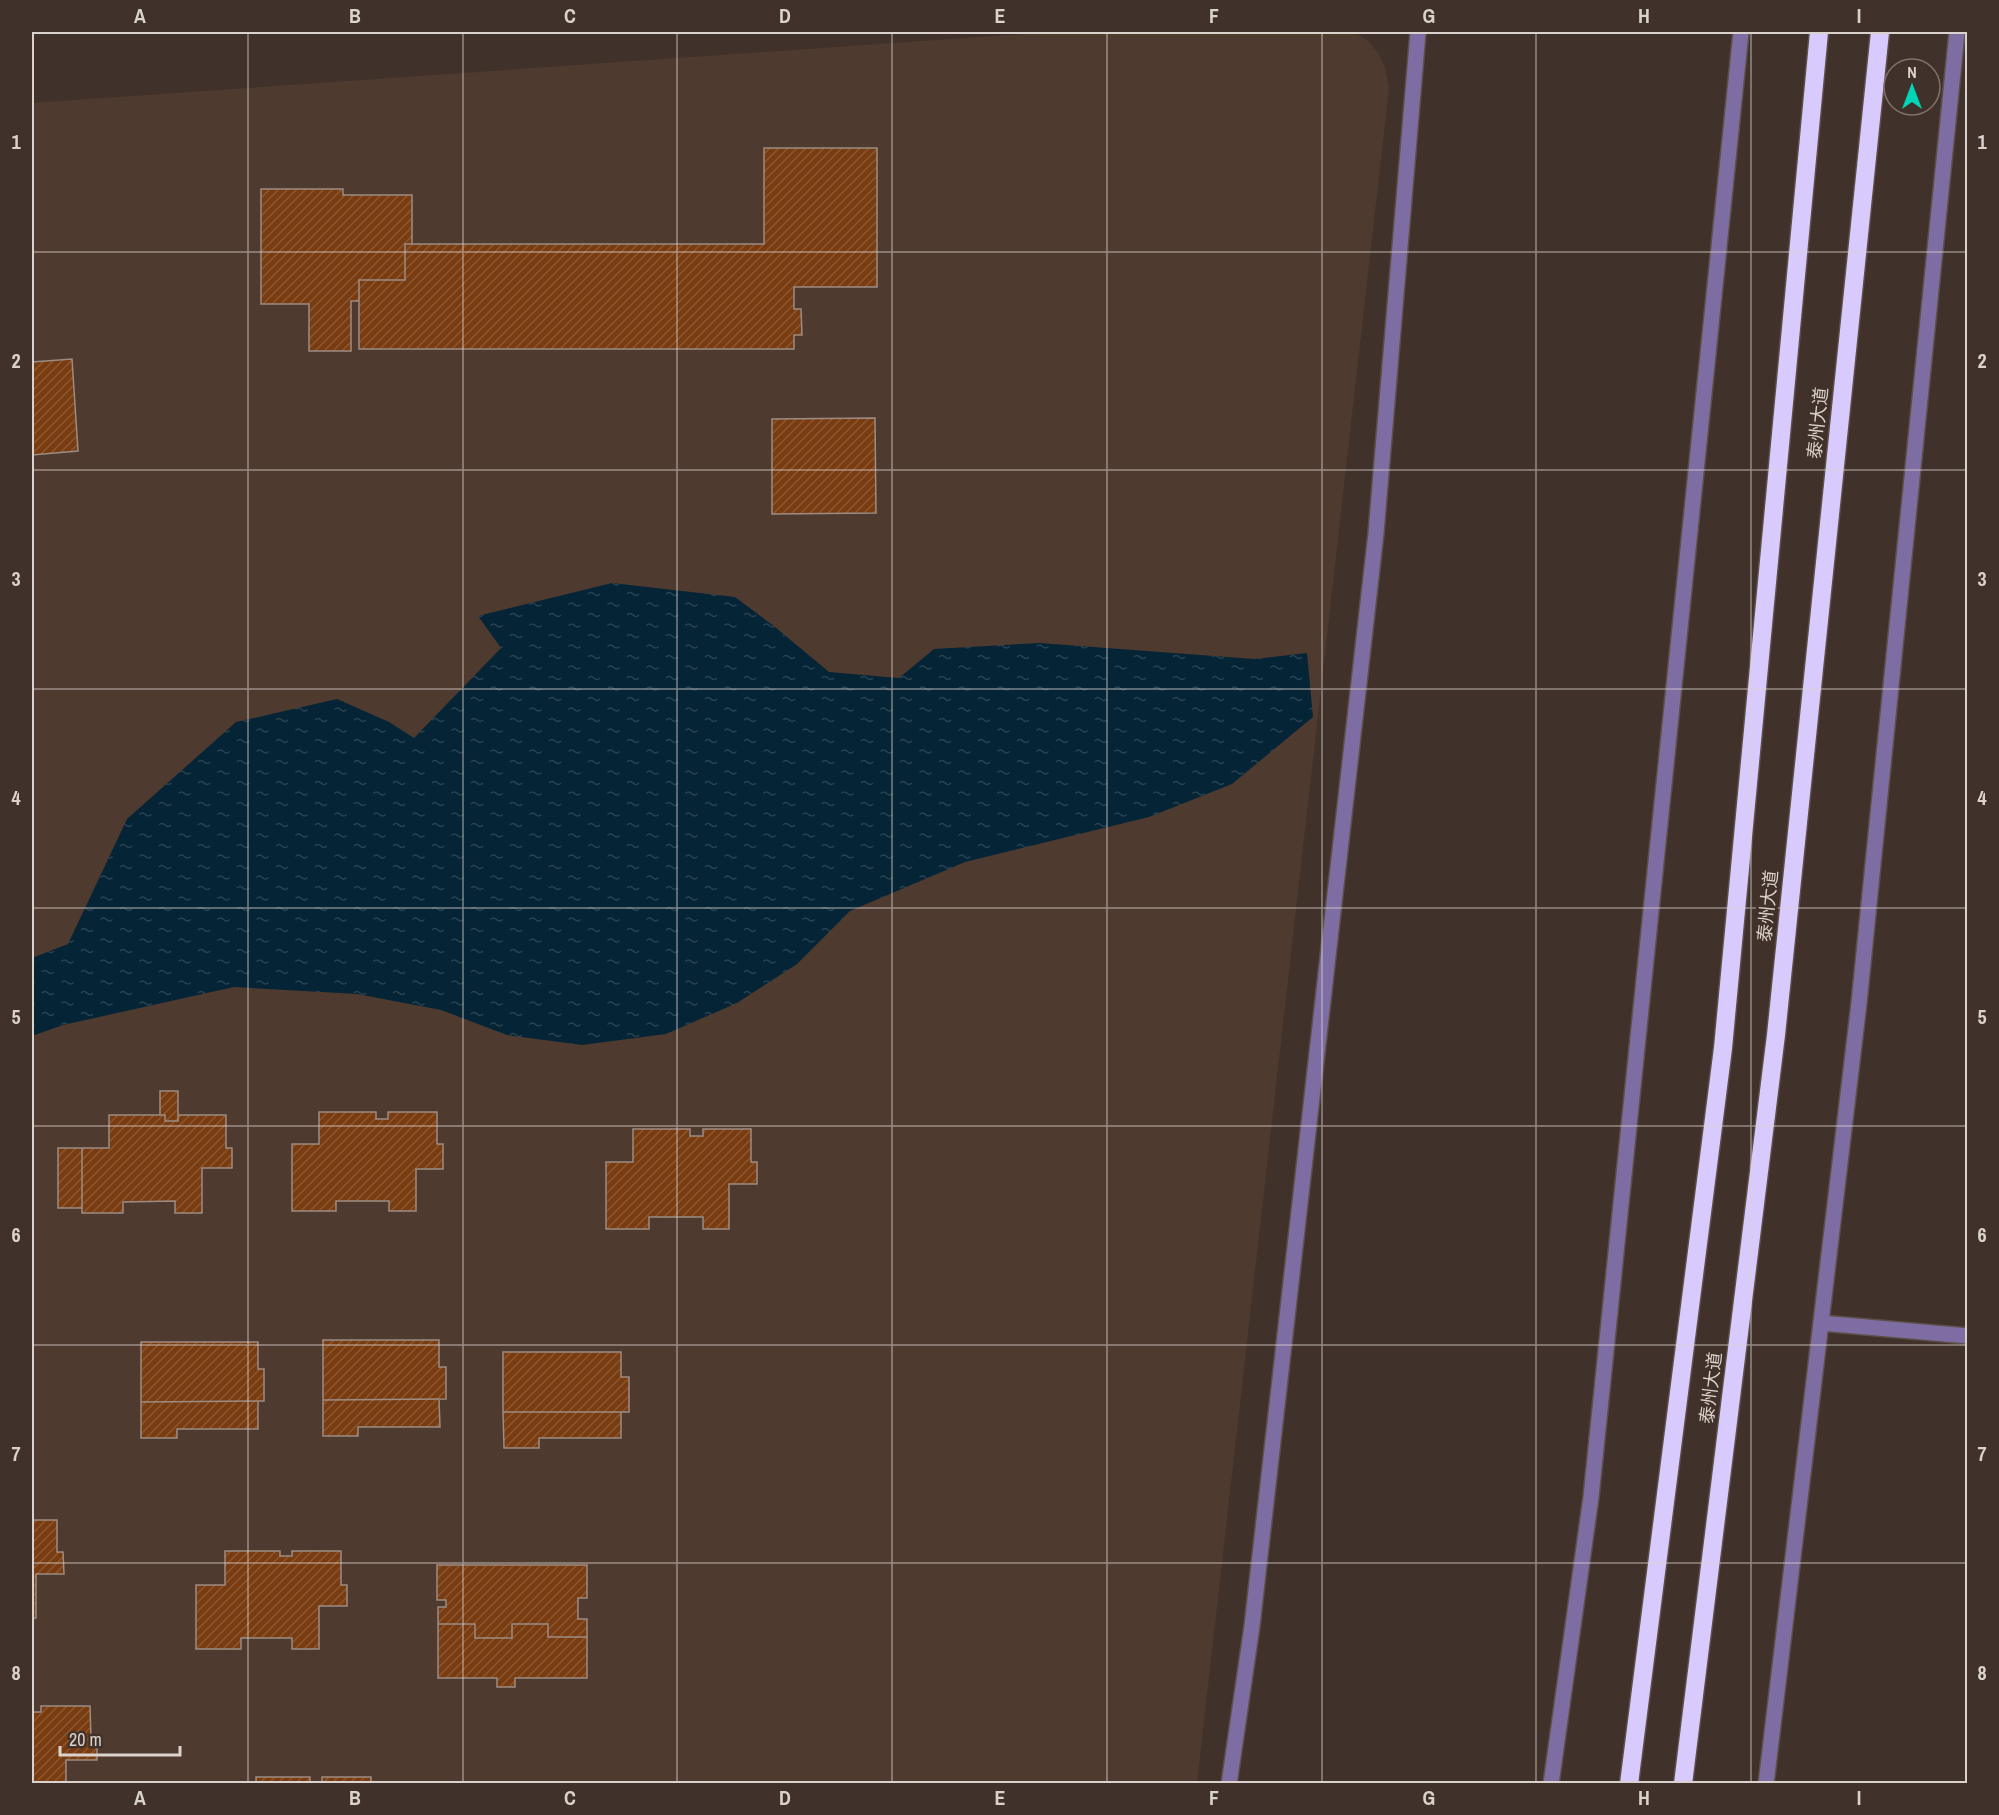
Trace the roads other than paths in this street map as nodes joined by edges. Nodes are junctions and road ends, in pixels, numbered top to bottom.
1 (1418, 32) edge
2 (1741, 32) edge
3 (1819, 32) edge
4 (1880, 32) edge
5 (1957, 32) edge
6 (1821, 1323) junction
7 (1968, 1336) edge
8 (1229, 1784) edge
9 (1551, 1784) edge
10 (1629, 1784) edge
11 (1683, 1784) edge
12 (1766, 1784) edge

1 - 8 street
2 - 9 street
3 - 10 highway, 泰州大道
4 - 11 highway, 泰州大道
5 - 6 street
6 - 7 street
6 - 12 street

